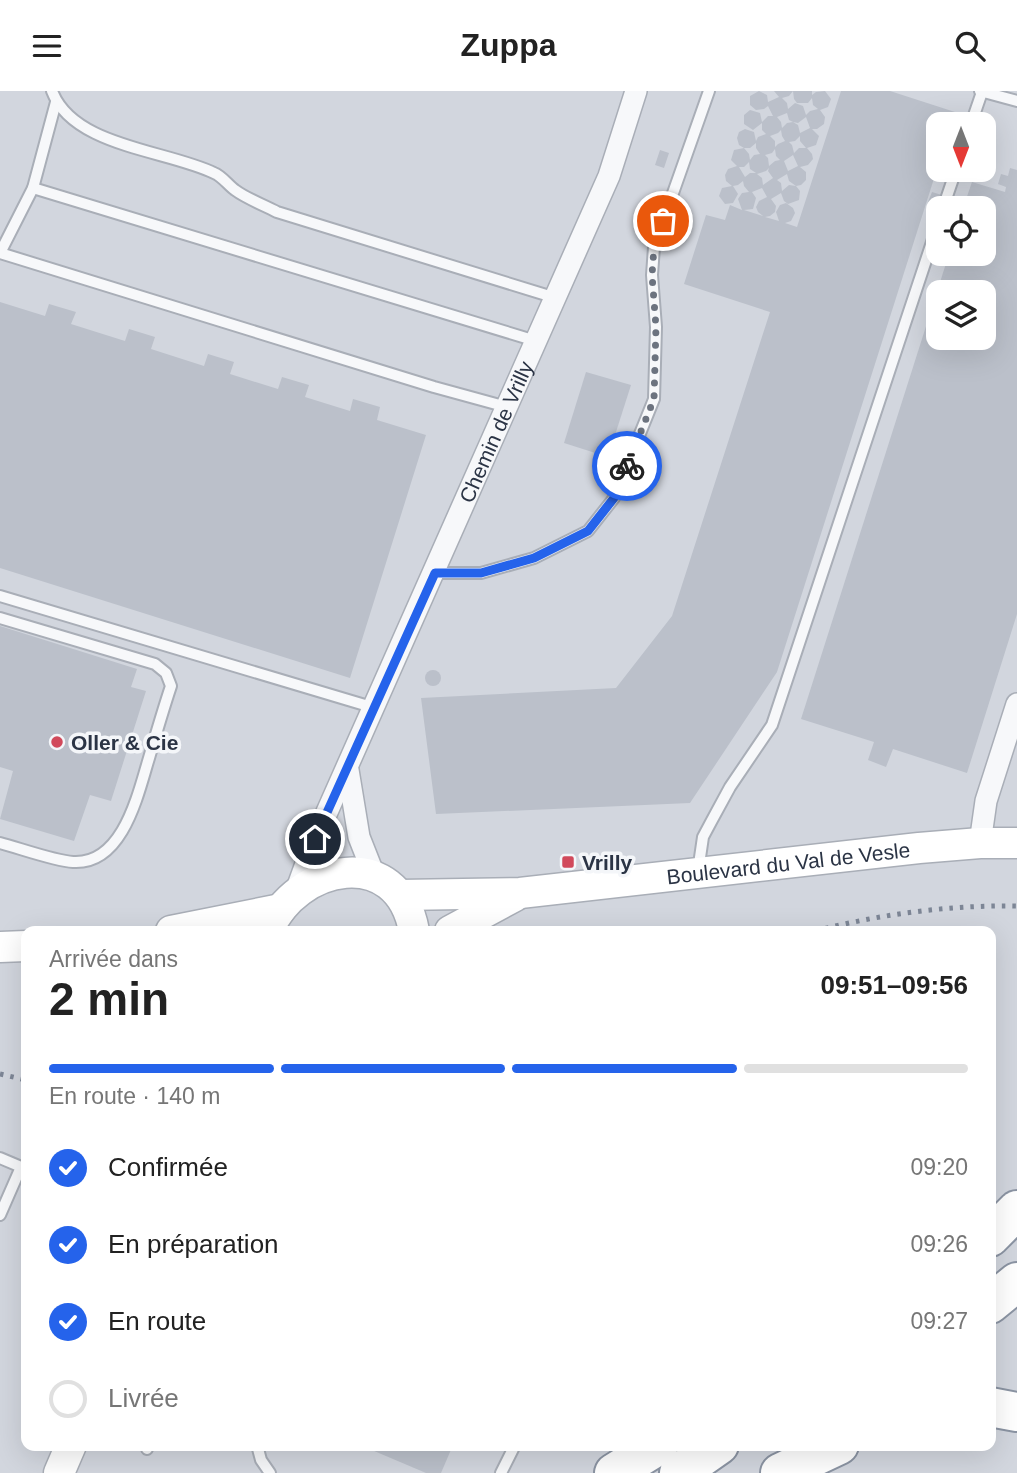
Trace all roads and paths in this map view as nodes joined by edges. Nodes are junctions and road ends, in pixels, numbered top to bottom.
1 (636, 91) edge
2 (709, 91) edge
3 (981, 91) edge
4 (54, 97) edge
5 (1017, 101) edge
6 (975, 112) edge
7 (33, 188) junction
8 (0, 253) edge
9 (926, 260) edge
10 (556, 298) junction
11 (537, 341) junction
12 (507, 407) junction
13 (435, 573) junction
14 (0, 596) edge
15 (0, 618) edge
16 (1017, 704) edge
17 (375, 708) junction
18 (348, 770) junction
19 (0, 843) edge
20 (980, 843) junction
21 (1017, 843) edge
22 (697, 873) junction
23 (374, 875) junction
24 (520, 893) junction
25 (400, 895) junction
26 (281, 911) edge
27 (198, 926) edge
28 (413, 926) edge
29 (459, 926) edge
30 (21, 946) edge
31 (0, 947) edge
32 (0, 1158) edge
33 (21, 1167) edge
34 (21, 1174) edge
35 (1017, 1210) edge
36 (0, 1215) edge
37 (996, 1231) edge
38 (1017, 1282) edge
39 (996, 1299) edge
40 (996, 1408) edge
41 (1017, 1412) edge
42 (259, 1451) edge
43 (512, 1451) edge
44 (649, 1451) edge
45 (710, 1451) edge
46 (784, 1451) edge
47 (826, 1451) edge
48 (270, 1473) edge
49 (501, 1473) edge
50 (614, 1473) edge
51 (679, 1473) edge
52 (751, 1473) edge
53 (780, 1473) edge

1 - 10 street, Chemin de Vrilly
2 - 13 lane
3 - 5 lane
3 - 6 lane
4 - 7 lane
4 - 10 lane
7 - 8 lane
7 - 11 lane
8 - 12 lane
9 - 22 lane
10 - 11 street, Chemin de Vrilly
11 - 12 street, Chemin de Vrilly
12 - 13 street, Chemin de Vrilly
13 - 17 street, Chemin de Vrilly
14 - 17 lane
15 - 19 lane
16 - 20 street
17 - 18 street, Chemin de Vrilly
18 - 23 street
18 - 26 street, Chemin de Vrilly
20 - 21 street, Boulevard du Val de Vesle
20 - 22 street, Boulevard du Val de Vesle
22 - 24 street, Boulevard du Val de Vesle
23 - 25 street
23 - 26 street
24 - 25 street, Boulevard du Val de Vesle
24 - 29 street, Boulevard du Val de Vesle
25 - 28 street
26 - 27 street
30 - 31 street
32 - 33 lane
34 - 36 lane
35 - 37 highway
38 - 39 highway
40 - 41 highway
42 - 48 lane
43 - 49 lane
44 - 50 highway
45 - 51 highway
46 - 52 highway
47 - 53 highway

